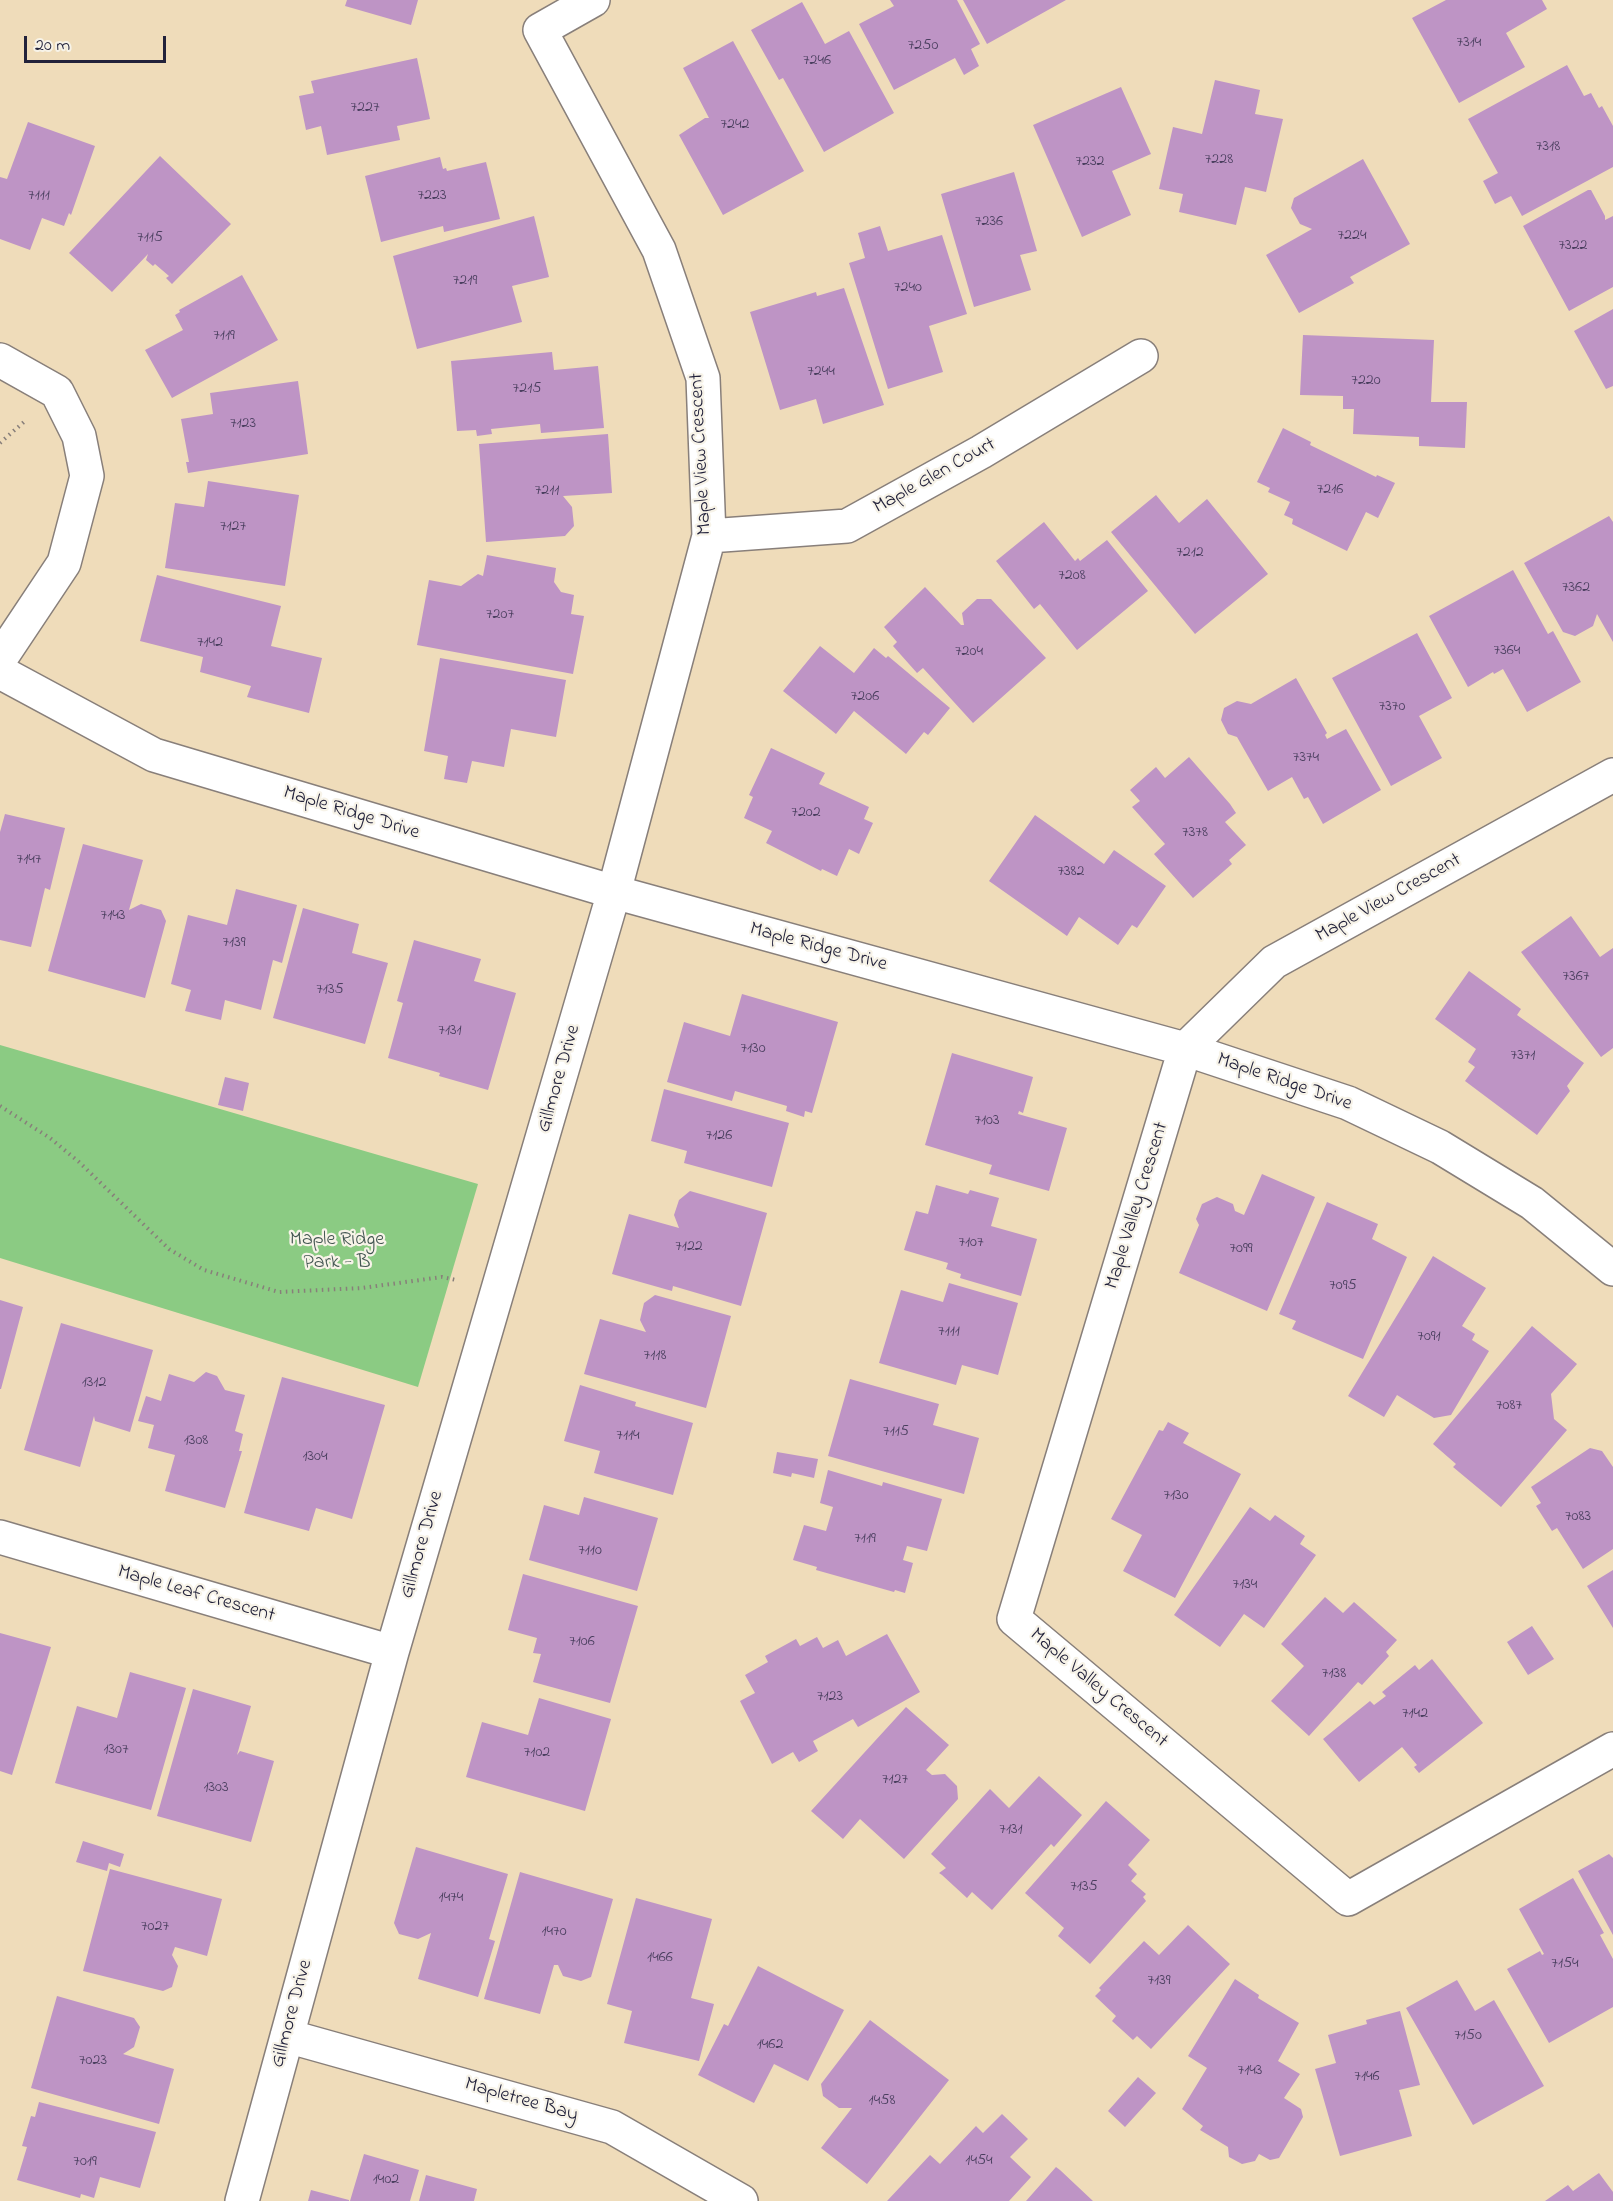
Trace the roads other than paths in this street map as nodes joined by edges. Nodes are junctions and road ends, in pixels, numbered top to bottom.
1 (593, 0) edge
2 (1141, 356) dead end
3 (0, 360) edge
4 (709, 536) junction
5 (0, 659) edge
6 (0, 672) edge
7 (1613, 775) edge
8 (614, 892) junction
9 (1185, 1049) junction
10 (1613, 1269) edge
11 (0, 1537) edge
12 (392, 1652) junction
13 (1613, 1749) edge
14 (287, 2036) junction
15 (242, 2201) edge
16 (741, 2201) edge

1 - 4 street, Maple View Crescent
2 - 4 street, Maple Glen Court
3 - 5 street
4 - 8 street, Maple View Crescent
6 - 8 street, Maple Ridge Drive
7 - 9 street, Maple View Crescent
8 - 9 street, Maple Ridge Drive
8 - 12 street, Gillmore Drive
9 - 10 street, Maple Ridge Drive
9 - 13 street, Maple Valley Crescent
11 - 12 street, Maple Leaf Crescent
12 - 14 street, Gillmore Drive
14 - 15 street, Gillmore Drive
14 - 16 street, Mapletree Bay

